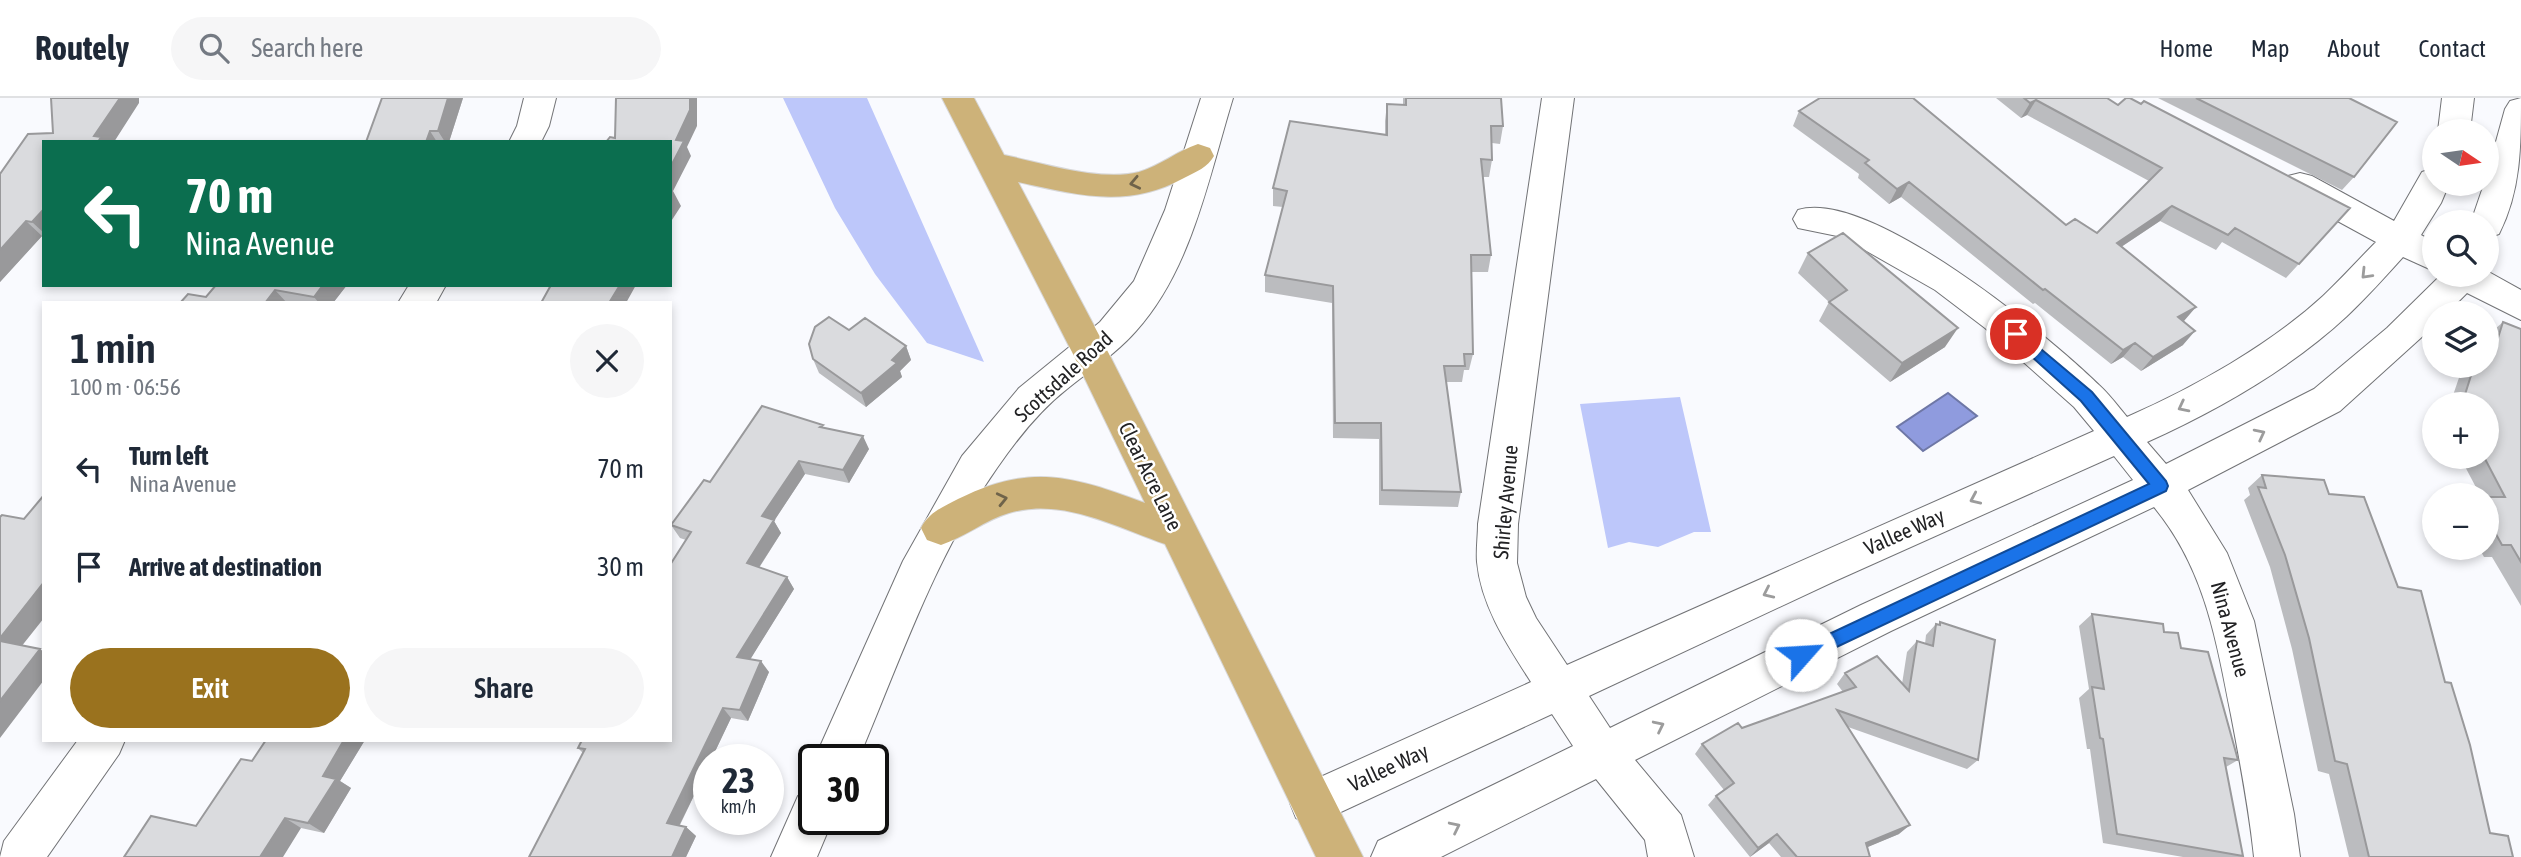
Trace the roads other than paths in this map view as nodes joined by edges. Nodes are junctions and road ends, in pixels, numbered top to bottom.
1 (540, 98) edge
2 (958, 98) edge
3 (1217, 98) edge
4 (1558, 98) edge
5 (2458, 98) edge
6 (2521, 109) edge
7 (2455, 119) edge
8 (526, 140) edge
9 (1198, 156) junction
10 (992, 164) junction
11 (2271, 170) edge
12 (2427, 196) edge
13 (2494, 210) edge
14 (1810, 219) dead end
15 (2400, 239) junction
16 (2422, 251) edge
17 (2452, 287) edge
18 (2486, 287) edge
19 (2521, 306) edge
20 (1090, 352) junction
21 (2118, 436) junction
22 (2160, 486) junction
23 (941, 528) junction
24 (1179, 532) junction
25 (1557, 689) junction
26 (103, 742) edge
27 (843, 744) edge
28 (1603, 754) junction
29 (1312, 803) junction
30 (804, 835) edge
31 (20, 857) edge
32 (794, 857) edge
33 (1339, 857) edge
34 (1394, 857) edge
35 (1671, 857) edge
36 (2277, 857) edge

1 - 8 street
2 - 10 main road, Clear Acre Lane
3 - 9 street, Scottsdale Road
4 - 25 street, Shirley Avenue
5 - 7 street
6 - 13 street
9 -> 10 main road
9 - 20 street, Scottsdale Road
10 - 20 main road, Clear Acre Lane
11 - 15 street
12 - 15 street, Vallee Way
14 - 21 street, Nina Avenue
15 - 16 street
15 -> 21 street, Vallee Way
22 -> 17 street
18 - 19 street
20 - 23 street, Scottsdale Road
20 - 24 main road, Clear Acre Lane
21 - 22 street, Nina Avenue
21 -> 25 street, Vallee Way
28 -> 22 street
22 - 36 street, Nina Avenue
23 -> 24 main road
23 - 27 street, Scottsdale Road
24 - 29 main road, Clear Acre Lane
25 - 28 street, Shirley Avenue
25 - 29 street, Vallee Way
26 - 31 street
34 -> 28 street
28 - 35 street, Shirley Avenue
29 - 33 main road, Clear Acre Lane
30 - 32 street

